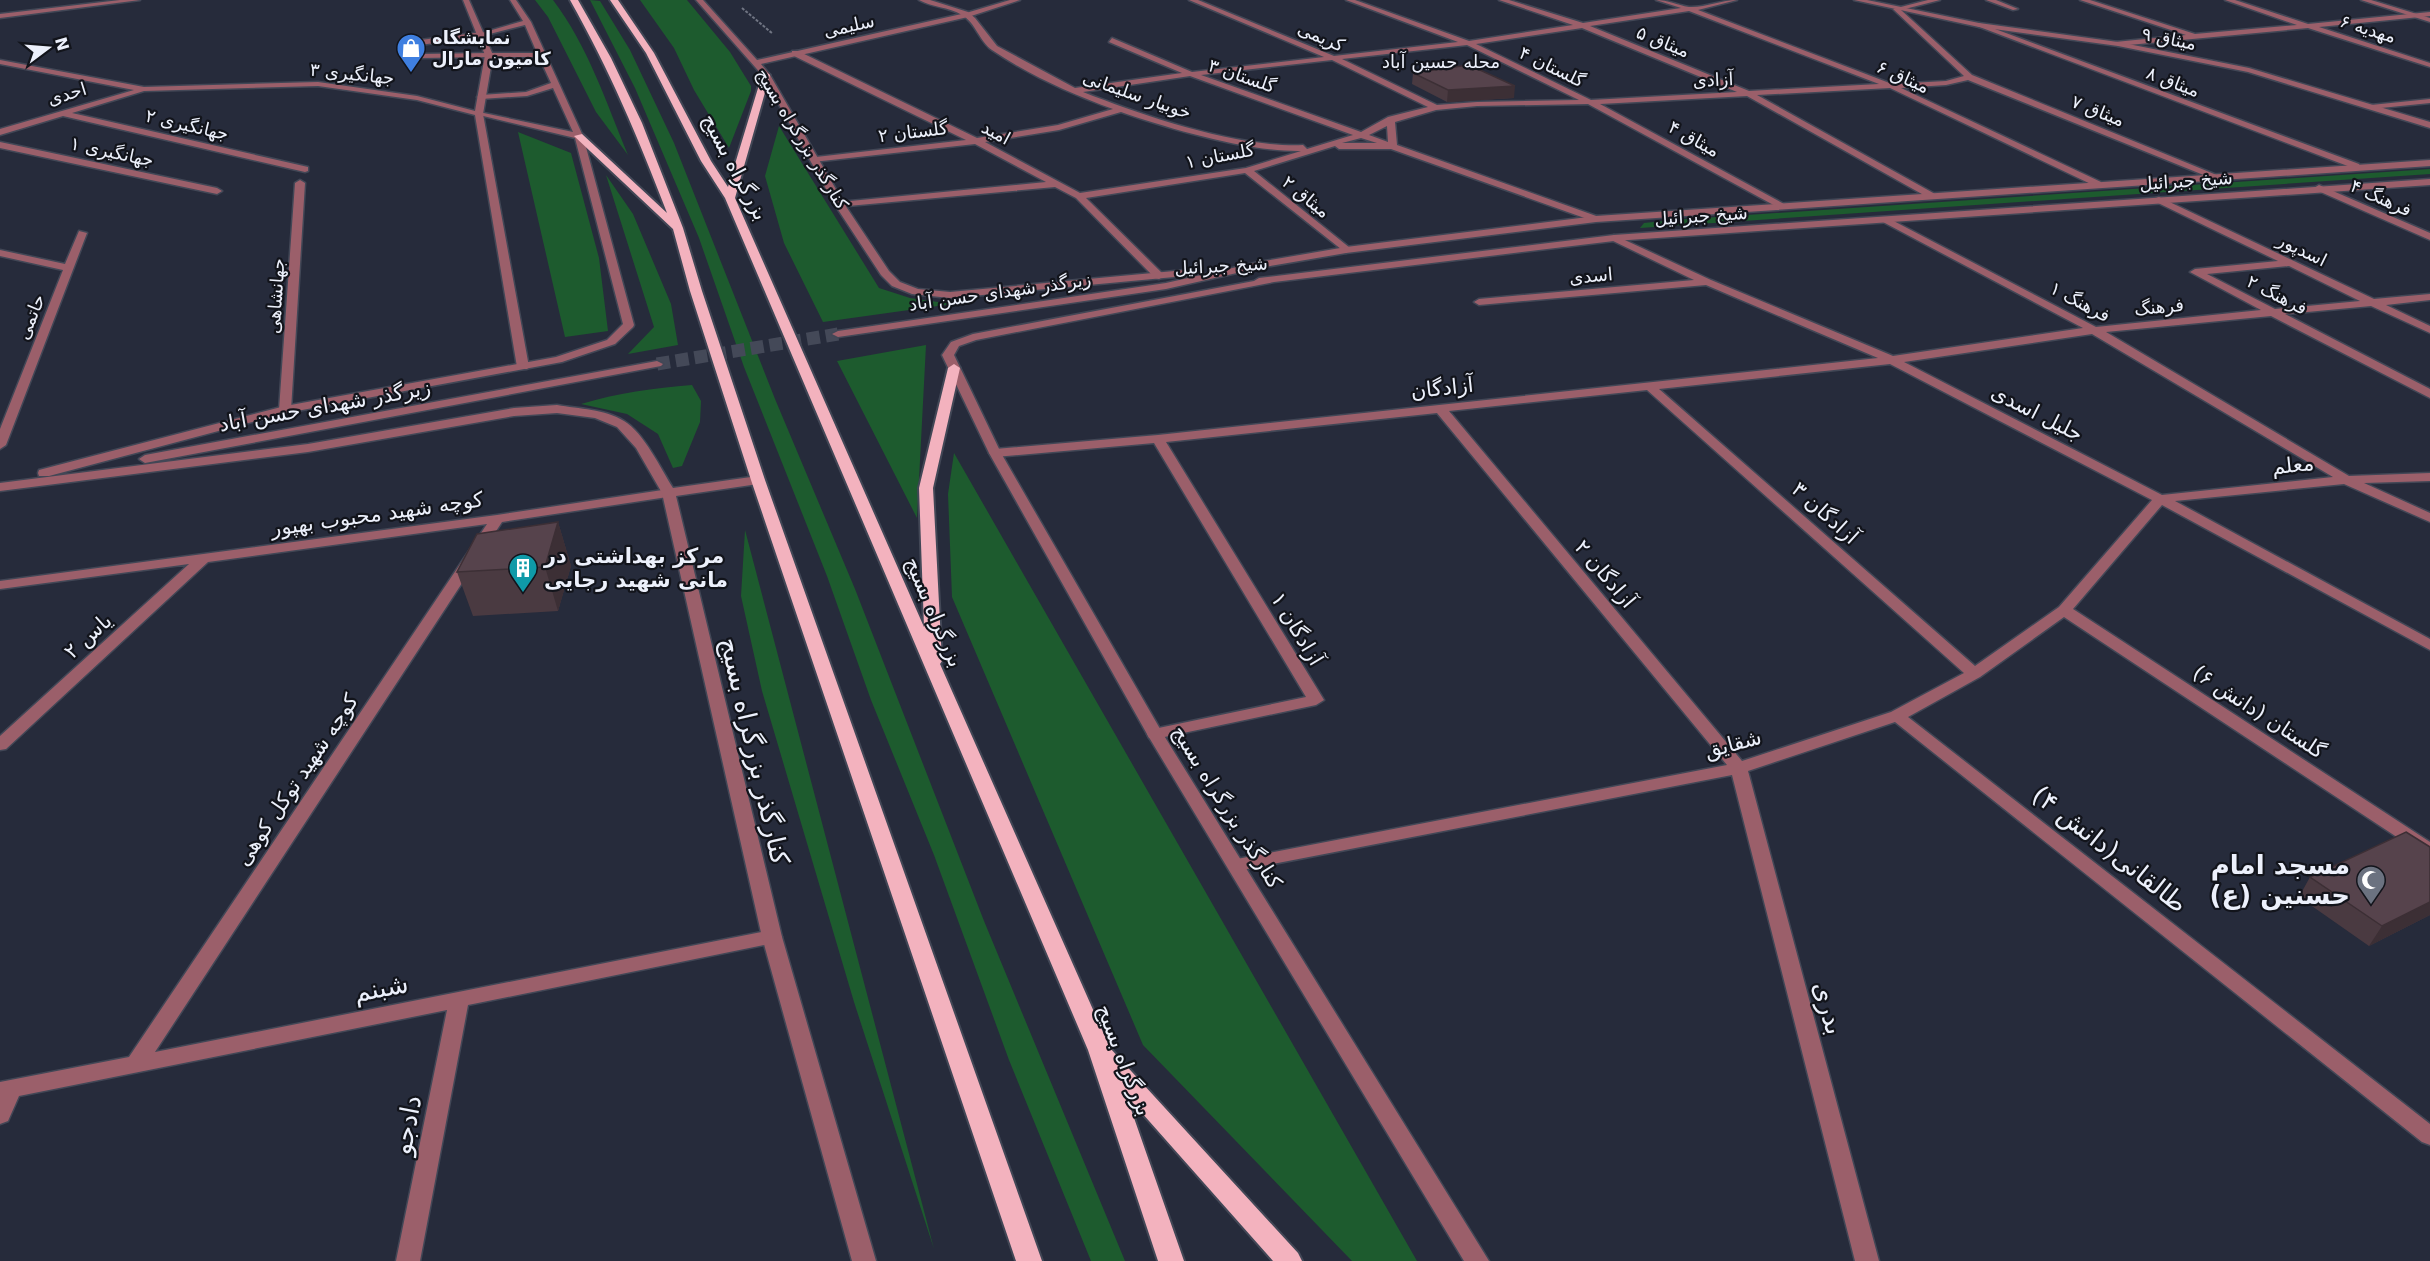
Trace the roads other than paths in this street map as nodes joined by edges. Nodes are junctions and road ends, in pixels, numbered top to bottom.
1 (138, 0) edge
2 (466, 0) edge
3 (513, 0) edge
4 (574, 0) edge
5 (614, 0) edge
6 (699, 0) edge
7 (922, 0) edge
8 (1017, 0) edge
9 (1192, 0) edge
10 (1349, 0) edge
11 (1502, 0) edge
12 (1659, 0) edge
13 (1734, 0) edge
14 (1857, 0) edge
15 (1937, 0) edge
16 (1989, 0) edge
17 (2083, 0) edge
18 (2228, 0) edge
19 (2364, 0) edge
20 (1690, 9) junction
21 (1896, 9) junction
22 (2015, 9) dead end
23 (2430, 14) edge
24 (968, 15) junction
25 (2416, 15) junction
26 (0, 16) edge
27 (2430, 20) edge
28 (527, 22) junction
29 (1581, 25) junction
30 (1979, 25) junction
31 (2309, 27) junction
32 (482, 34) junction
33 (2199, 38) junction
34 (1112, 40) dead end
35 (1468, 43) junction
36 (2118, 44) junction
37 (795, 53) junction
38 (489, 55) junction
39 (541, 55) junction
40 (1333, 58) junction
41 (0, 62) edge
42 (756, 63) junction
43 (2430, 65) edge
44 (1191, 74) junction
45 (766, 75) junction
46 (1969, 77) junction
47 (554, 85) junction
48 (1891, 86) junction
49 (144, 89) junction
50 (1072, 91) junction
51 (1747, 93) junction
52 (481, 97) junction
53 (2430, 101) edge
54 (1590, 102) junction
55 (2371, 107) junction
56 (1436, 108) junction
57 (1118, 110) junction
58 (61, 113) junction
59 (479, 114) junction
60 (1391, 119) junction
61 (2430, 125) edge
62 (0, 132) edge
63 (1364, 134) junction
64 (579, 136) junction
65 (976, 141) junction
66 (0, 145) edge
67 (1394, 146) junction
68 (1322, 147) junction
69 (816, 160) junction
70 (2430, 163) edge
71 (2356, 166) junction
72 (305, 169) dead end
73 (1246, 170) junction
74 (2214, 176) junction
75 (2430, 182) edge
76 (300, 183) dead end
77 (1056, 183) junction
78 (2098, 184) junction
79 (2319, 188) junction
80 (218, 191) dead end
81 (1079, 196) junction
82 (1932, 196) junction
83 (730, 198) junction
84 (2159, 200) junction
85 (840, 205) junction
86 (1781, 206) junction
87 (1596, 219) junction
88 (1886, 220) junction
89 (678, 228) junction
90 (82, 233) dead end
91 (2430, 237) edge
92 (1614, 238) junction
93 (1346, 250) junction
94 (0, 253) edge
95 (2292, 263) junction
96 (1260, 265) junction
97 (70, 268) junction
98 (1159, 276) junction
99 (1270, 281) junction
100 (1707, 282) junction
101 (1166, 286) junction
102 (2430, 297) edge
103 (1479, 302) dead end
104 (2373, 302) junction
105 (2274, 312) junction
106 (2094, 330) junction
107 (2430, 330) edge
108 (838, 334) tunnel mouth
109 (1892, 360) junction
110 (657, 364) tunnel mouth
111 (523, 367) junction
112 (954, 368) junction
113 (1648, 385) junction
114 (2430, 394) edge
115 (1439, 407) junction
116 (285, 410) junction
117 (1158, 439) junction
118 (0, 445) edge
119 (995, 453) junction
120 (2430, 477) edge
121 (759, 480) junction
122 (2346, 480) junction
123 (0, 485) edge
124 (669, 494) junction
125 (2160, 499) junction
126 (2430, 518) edge
127 (497, 519) junction
128 (204, 558) junction
129 (0, 585) edge
130 (2064, 610) junction
131 (2430, 645) edge
132 (935, 671) junction
133 (1974, 674) junction
134 (1897, 716) junction
135 (1155, 734) junction
136 (0, 746) edge
137 (1739, 768) junction
138 (2430, 851) edge
139 (1237, 865) junction
140 (772, 938) junction
141 (459, 1000) junction
142 (1099, 1050) junction
143 (135, 1065) junction
144 (6, 1090) edge
145 (0, 1115) edge
146 (2430, 1136) edge
147 (1026, 1258) edge
148 (408, 1261) edge
149 (864, 1261) edge
150 (1171, 1261) edge
151 (1289, 1261) edge
152 (1477, 1261) edge
153 (1867, 1261) edge

1 - 26 street
2 - 32 street
3 - 28 street
4 - 89 highway
5 - 83 highway, بزرگراه بسیج
6 - 42 street, کنارگذر بزرگراه بسیج
7 - 24 street
8 - 24 street, سلیمی
9 - 40 street, کریمی
10 - 35 street, گلستان ۴
11 - 29 street, میثاق ۵
12 - 20 street, میثاق ۶
13 - 20 street
14 - 21 street, میثاق ۹
15 - 21 street
16 - 22 street
17 - 33 street
18 - 31 street, مهدیه ۶
19 - 25 street
20 - 29 street
20 - 48 street, میثاق ۶
21 - 30 street, میثاق ۹
21 - 46 street
23 - 25 street
24 - 37 street, سلیمی
24 - 50 street, خوبیار سلیمانی
25 - 27 street
25 - 31 street
28 - 32 street
28 - 39 street
29 - 35 street
29 - 51 street, میثاق ۵
30 - 36 street, میثاق ۹
30 - 71 street, میثاق ۸
31 - 33 street
31 - 43 street, مهدیه ۶
32 - 38 street
32 - 38 street
33 - 36 street
34 - 44 street, گلستان ۳
35 - 40 street
35 - 54 street, گلستان ۴
36 - 55 street, میثاق ۹
37 - 42 street, سلیمی
37 - 65 street, امید
38 - 39 street
38 - 52 street
39 - 47 street
40 - 44 street
40 - 56 street, کریمی
41 - 49 street, جهانگیری ۳
42 - 45 street, کنارگذر بزرگراه بسیج
44 - 50 street
44 - 63 street, گلستان ۳
45 - 69 street, کنارگذر بزرگراه بسیج
45 - 83 highway
46 - 48 street, آزادی
46 - 74 street, میثاق ۷
47 - 52 street
47 - 64 street
48 - 51 street, آزادی
48 - 78 street, میثاق ۶
49 - 58 street, احدی
49 - 59 street, جهانگیری ۳
50 - 57 street, خوبیار سلیمانی
51 - 54 street, آزادی
51 - 82 street, میثاق ۵
52 - 59 street
53 - 55 street
54 - 56 street, آزادی
54 - 86 street, میثاق ۴
55 - 61 street, میثاق ۹
56 - 60 street, آزادی
57 - 65 street, گلستان ۲
57 - 68 street, خوبیار سلیمانی
58 - 62 street, احدی
58 - 72 street, جهانگیری ۲
59 - 64 street, جهانگیری ۳
59 - 111 street
60 - 63 street, آزادی
60 - 67 street
63 - 67 street
63 - 68 street, گلستان ۱
64 - 89 highway
64 - 111 street
65 - 69 street, گلستان ۲
65 - 77 street, امید
66 - 80 street, جهانگیری ۱
67 - 68 street, خوبیار سلیمانی
67 - 87 street
68 - 73 street, گلستان ۱
69 - 85 street, کنارگذر بزرگراه بسیج
70 - 71 street, شیخ جبرائیل
71 - 74 street, شیخ جبرائیل
73 - 81 street, گلستان ۱
73 - 93 street, میثاق ۲
74 - 78 street, شیخ جبرائیل
75 - 79 street, شیخ جبرائیل
76 - 116 street, جهانشاهی
77 - 81 street, امید
77 - 85 street
78 - 82 street, شیخ جبرائیل
79 - 84 street, شیخ جبرائیل
79 - 91 street, فرهنگ ۴
81 - 98 street, امید
82 - 86 street, شیخ جبرائیل
83 - 132 highway, بزرگراه بسیج
84 - 88 street, شیخ جبرائیل
84 - 95 street, اسدپور
85 - 98 street, کنارگذر بزرگراه بسیج
86 - 87 street, شیخ جبرائیل
87 - 93 street, شیخ جبرائیل
88 - 92 street, شیخ جبرائیل
88 - 106 street, فرهنگ ۱
89 - 121 highway
90 - 97 street
92 - 99 street, شیخ جبرائیل
92 - 100 street, جلیل اسدی
93 - 96 street, شیخ جبرائیل
94 - 97 street, حاتمی
95 - 104 street, اسدپور
95 - 105 street, فرهنگ ۲
96 - 98 street
96 - 101 street, شیخ جبرائیل
97 - 118 street, حاتمی
99 - 101 street, شیخ جبرائیل
99 - 112 street
100 - 103 street, اسدی
100 - 109 street, جلیل اسدی
101 - 108 street, زیرگذر شهدای حسن آباد
102 - 104 street, فرهنگ
104 - 105 street, فرهنگ
104 - 107 street, اسدپور
105 - 106 street, فرهنگ
105 - 114 street, فرهنگ ۲
106 - 109 street, فرهنگ
106 - 122 street, فرهنگ ۱
109 - 113 street, آزادگان
109 - 125 street, جلیل اسدی
110 - 123 street, زیرگذر شهدای حسن آباد
111 - 116 street
112 - 119 street, کنارگذر بزرگراه بسیج
112 - 132 highway
113 - 115 street, آزادگان
113 - 133 street, آزادگان ۳
115 - 117 street, آزادگان
115 - 137 street, آزادگان ۲
116 - 123 street
117 - 119 street, آزادگان
117 - 135 street, آزادگان ۱
119 - 135 street, کنارگذر بزرگراه بسیج
120 - 122 street, معلم
121 - 124 street, کوچه شهید محبوب بهپور
121 - 147 highway
122 - 125 street, معلم
122 - 126 street, فرهنگ ۱
123 - 124 street, کنارگذر بزرگراه بسیج
124 - 127 street, کوچه شهید محبوب بهپور
124 - 140 street, کنارگذر بزرگراه بسیج
125 - 130 street, شقایق
125 - 131 street, جلیل اسدی
127 - 128 street, کوچه شهید محبوب بهپور
127 - 143 street, کوچه شهید توکل کوهی
128 - 129 street, کوچه شهید محبوب بهپور
128 - 136 street, یاس ۲
130 - 133 street, شقایق
130 - 138 street, گلستان (دانش ۶)
132 - 142 highway, بزرگراه بسیج
133 - 134 street, شقایق
134 - 137 street, شقایق
134 - 146 street, طالقانی(دانش ۴)
135 - 139 street, کنارگذر بزرگراه بسیج
137 - 139 street, شقایق
137 - 153 street, بدری
139 - 152 street, کنارگذر بزرگراه بسیج
140 - 141 street, شبنم
140 - 149 street, کنارگذر بزرگراه بسیج
141 - 143 street, شبنم
141 - 148 street, دادجو
142 - 150 highway, بزرگراه بسیج
142 - 151 highway
143 - 144 street, شبنم
144 - 145 street

